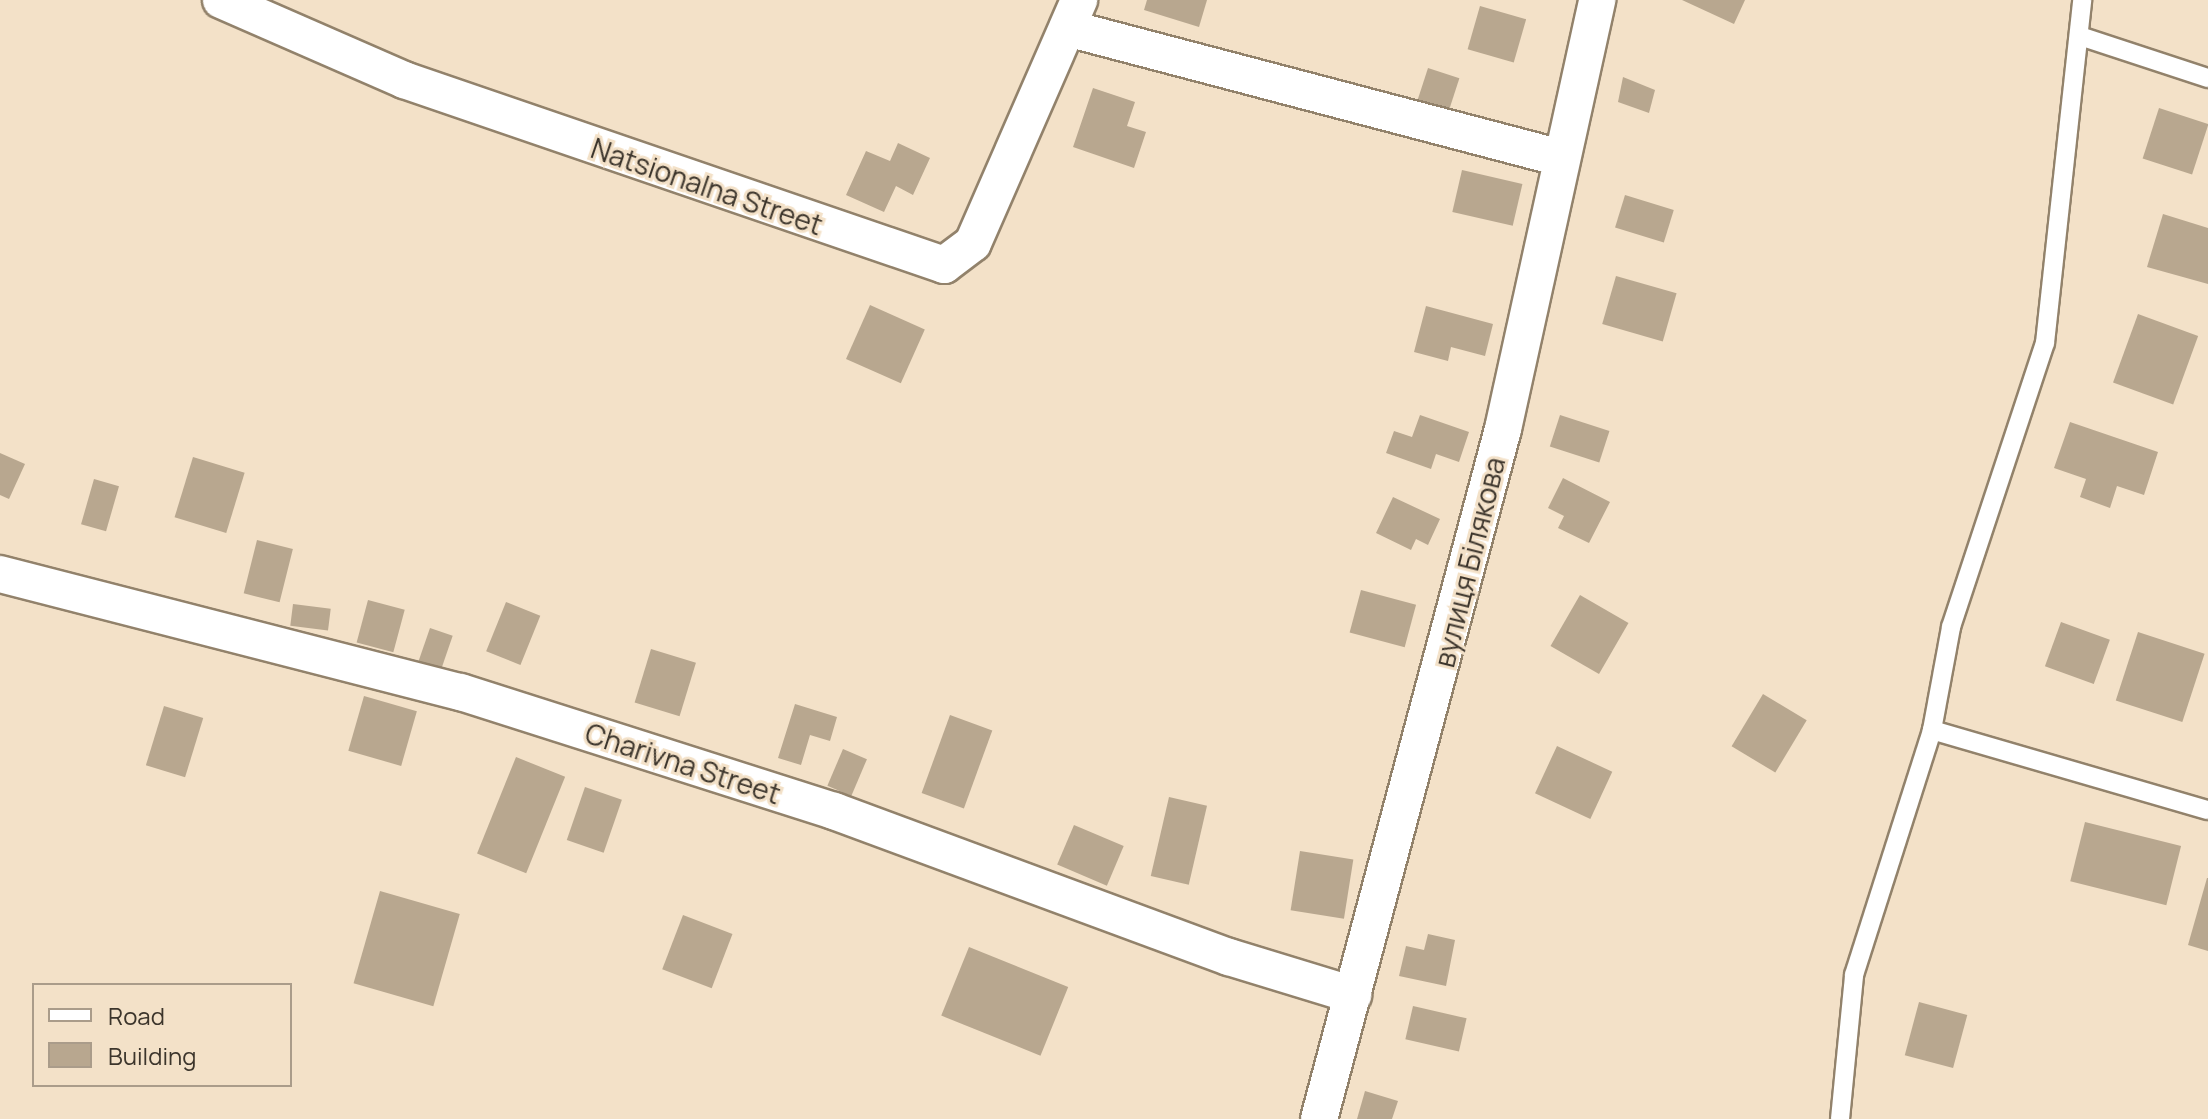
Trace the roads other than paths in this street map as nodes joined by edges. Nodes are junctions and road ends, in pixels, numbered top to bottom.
1 (221, 0) edge
2 (1597, 0) edge
3 (2082, 0) edge
4 (1075, 15) edge
5 (2080, 36) junction
6 (2208, 78) edge
7 (1561, 158) junction
8 (0, 574) edge
9 (1932, 730) junction
10 (2208, 810) edge
11 (1353, 995) junction
12 (1319, 1119) edge
13 (1840, 1119) edge

1 - 4 street, Natsionalna Street
2 - 7 street, вулиця Білякова
3 - 5 lane
4 - 7 street
5 - 6 lane
5 - 9 lane
7 - 11 street, вулиця Білякова
8 - 11 street, Charivna Street
9 - 10 lane
9 - 13 lane
11 - 12 street, вулиця Білякова

